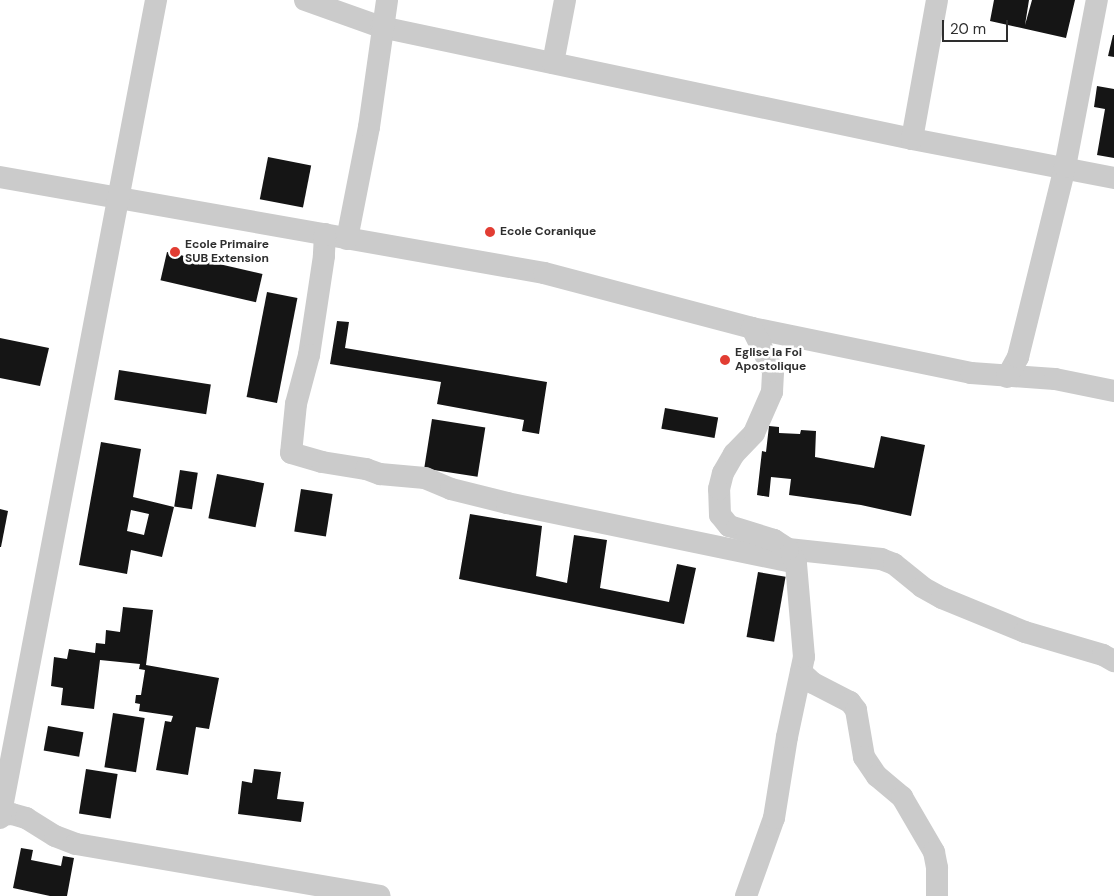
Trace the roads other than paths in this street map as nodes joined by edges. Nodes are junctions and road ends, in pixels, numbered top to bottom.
1 (156, 0) edge
2 (305, 0) edge
3 (387, 0) edge
4 (565, 0) edge
5 (937, 0) edge
6 (1097, 0) edge
7 (381, 27) junction
8 (554, 64) junction
9 (912, 139) junction
10 (1065, 167) junction
11 (0, 177) edge
12 (1114, 178) edge
13 (118, 199) junction
14 (325, 234) junction
15 (347, 239) junction
16 (752, 328) junction
17 (1007, 377) junction
18 (1114, 391) edge
19 (792, 556) junction
20 (1114, 661) edge
21 (801, 672) junction
22 (0, 816) edge
23 (342, 892) edge
24 (380, 896) edge
25 (746, 896) edge
26 (936, 896) edge

1 - 13 street
2 - 7 street
3 - 7 street
4 - 8 street
5 - 9 street
6 - 10 street
7 - 8 street
7 - 15 street
8 - 9 street
9 - 10 street
10 - 12 street
10 - 17 street
11 - 13 street
13 - 14 street
13 - 22 street
14 - 15 street
14 - 19 street
15 - 16 street
16 - 17 street
16 - 19 street
17 - 18 street
19 - 20 street
19 - 21 street
21 - 25 street
21 - 26 street
22 - 23 street
23 - 24 street

